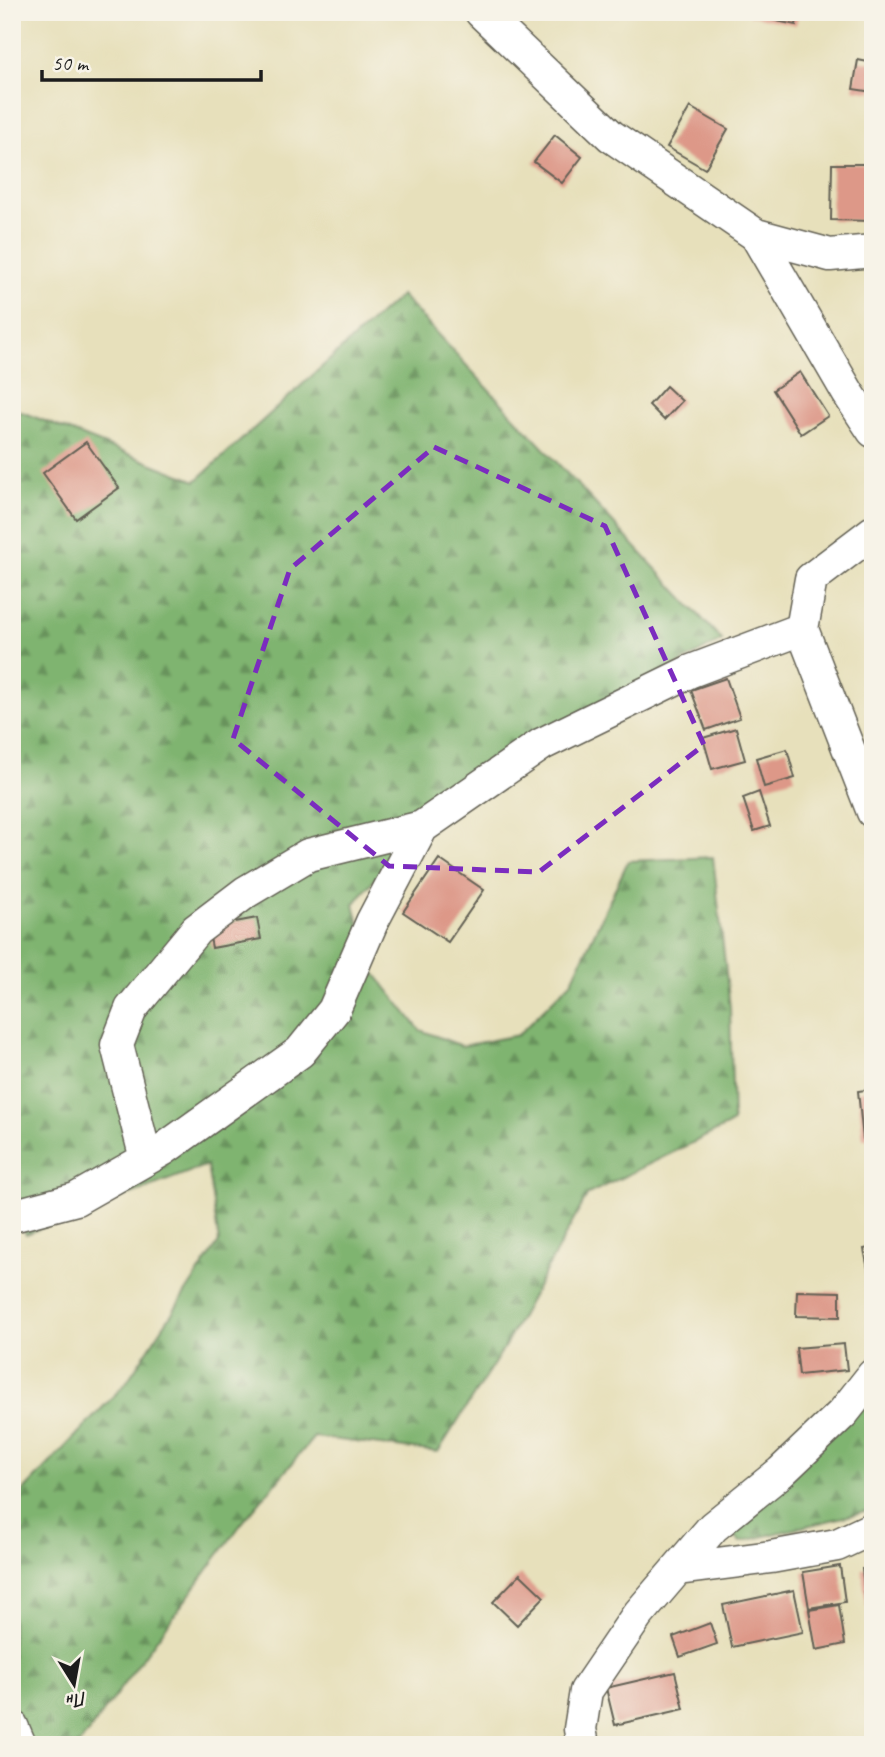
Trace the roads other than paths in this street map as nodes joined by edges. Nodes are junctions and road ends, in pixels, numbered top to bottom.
1 (481, 12) edge
2 (756, 235) junction
3 (873, 251) edge
4 (873, 431) edge
5 (873, 532) edge
6 (802, 629) junction
7 (873, 811) edge
8 (422, 827) junction
9 (146, 1159) junction
10 (12, 1216) edge
11 (873, 1375) edge
12 (873, 1528) edge
13 (678, 1569) junction
14 (12, 1726) edge
15 (20, 1745) edge
16 (583, 1745) edge

1 - 2 street
2 - 3 street
2 - 4 street
5 - 6 street
6 - 7 street
6 - 8 street
8 - 9 street
8 - 9 street
9 - 10 street
11 - 13 street
12 - 13 street
13 - 16 street
14 - 15 street

